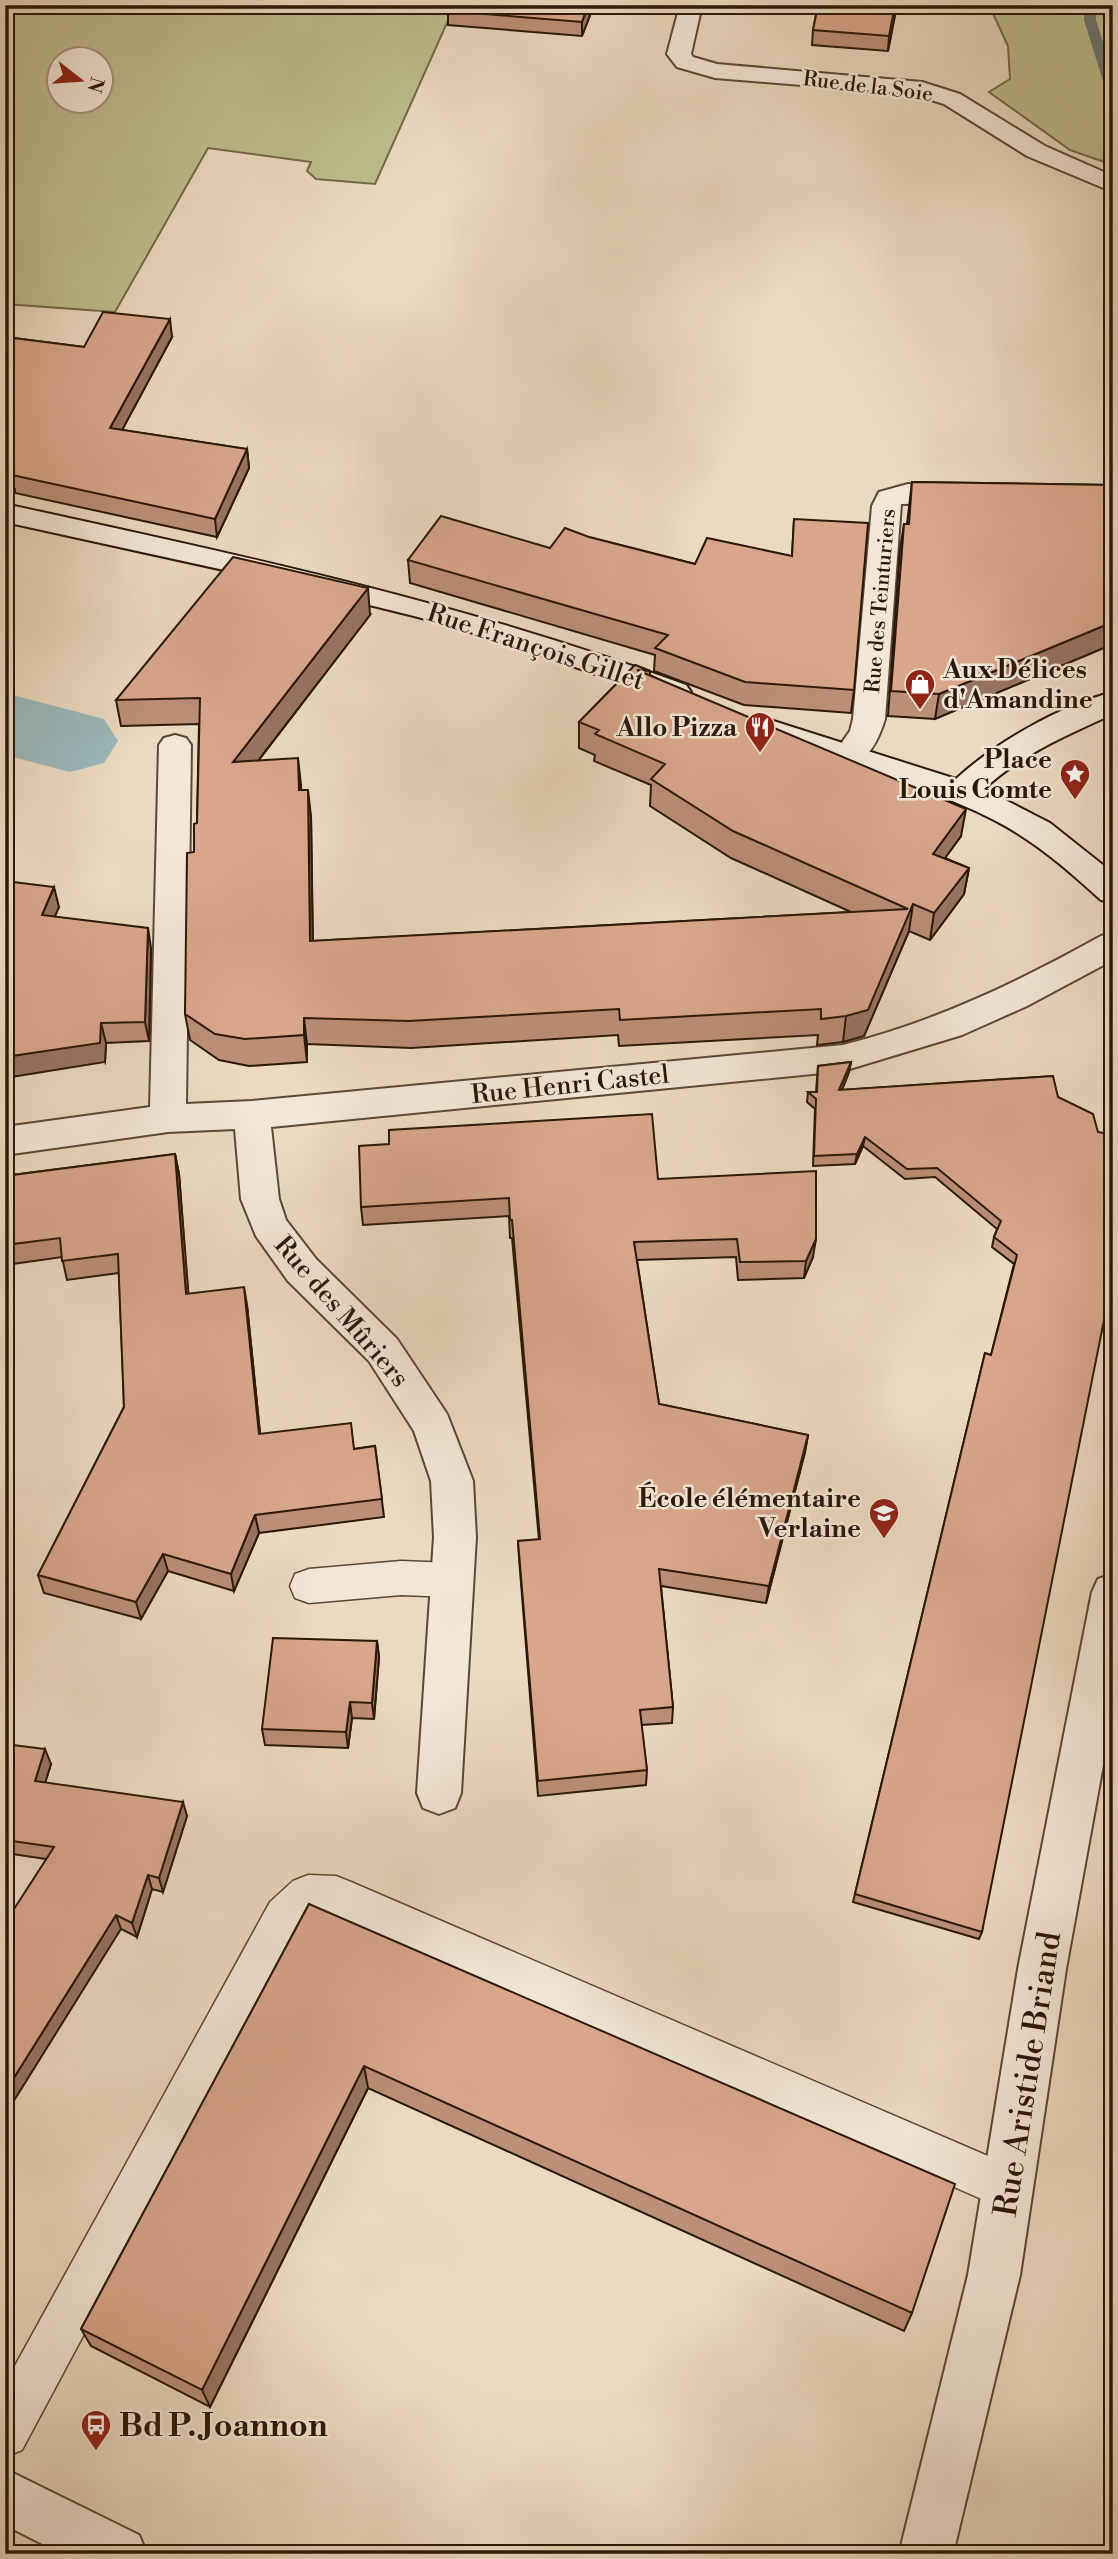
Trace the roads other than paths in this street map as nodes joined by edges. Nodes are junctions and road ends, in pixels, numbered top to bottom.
1 (691, 5) edge
2 (1113, 185) edge
3 (990, 494) edge
4 (5, 513) edge
5 (1113, 702) edge
6 (175, 745) dead end
7 (849, 755) junction
8 (959, 794) junction
9 (1113, 891) edge
10 (1113, 945) edge
11 (252, 1115) junction
12 (168, 1118) junction
13 (5, 1141) edge
14 (452, 1580) junction
15 (309, 1586) dead end
16 (1113, 1592) edge
17 (439, 1793) dead end
18 (1009, 2188) junction
19 (5, 2433) edge
20 (5, 2496) edge
21 (120, 2554) edge
22 (926, 2554) edge

1 - 2 street, Rue de la Soie
3 - 7 street, Rue des Teinturiers
4 - 7 street, Rue François Gillet
5 - 8 street
6 - 12 street
7 - 8 street, Rue François Gillet
8 - 9 street, Rue François Gillet
10 - 11 street, Rue Henri Castel
11 - 12 street, Rue Henri Castel
11 - 14 street, Rue des Mûriers
12 - 13 street, Rue Henri Castel
14 - 15 lane
14 - 17 street, Rue des Mûriers
16 - 18 street, Rue Aristide Briand
18 - 19 lane
18 - 22 street, Rue Aristide Briand
20 - 21 street

